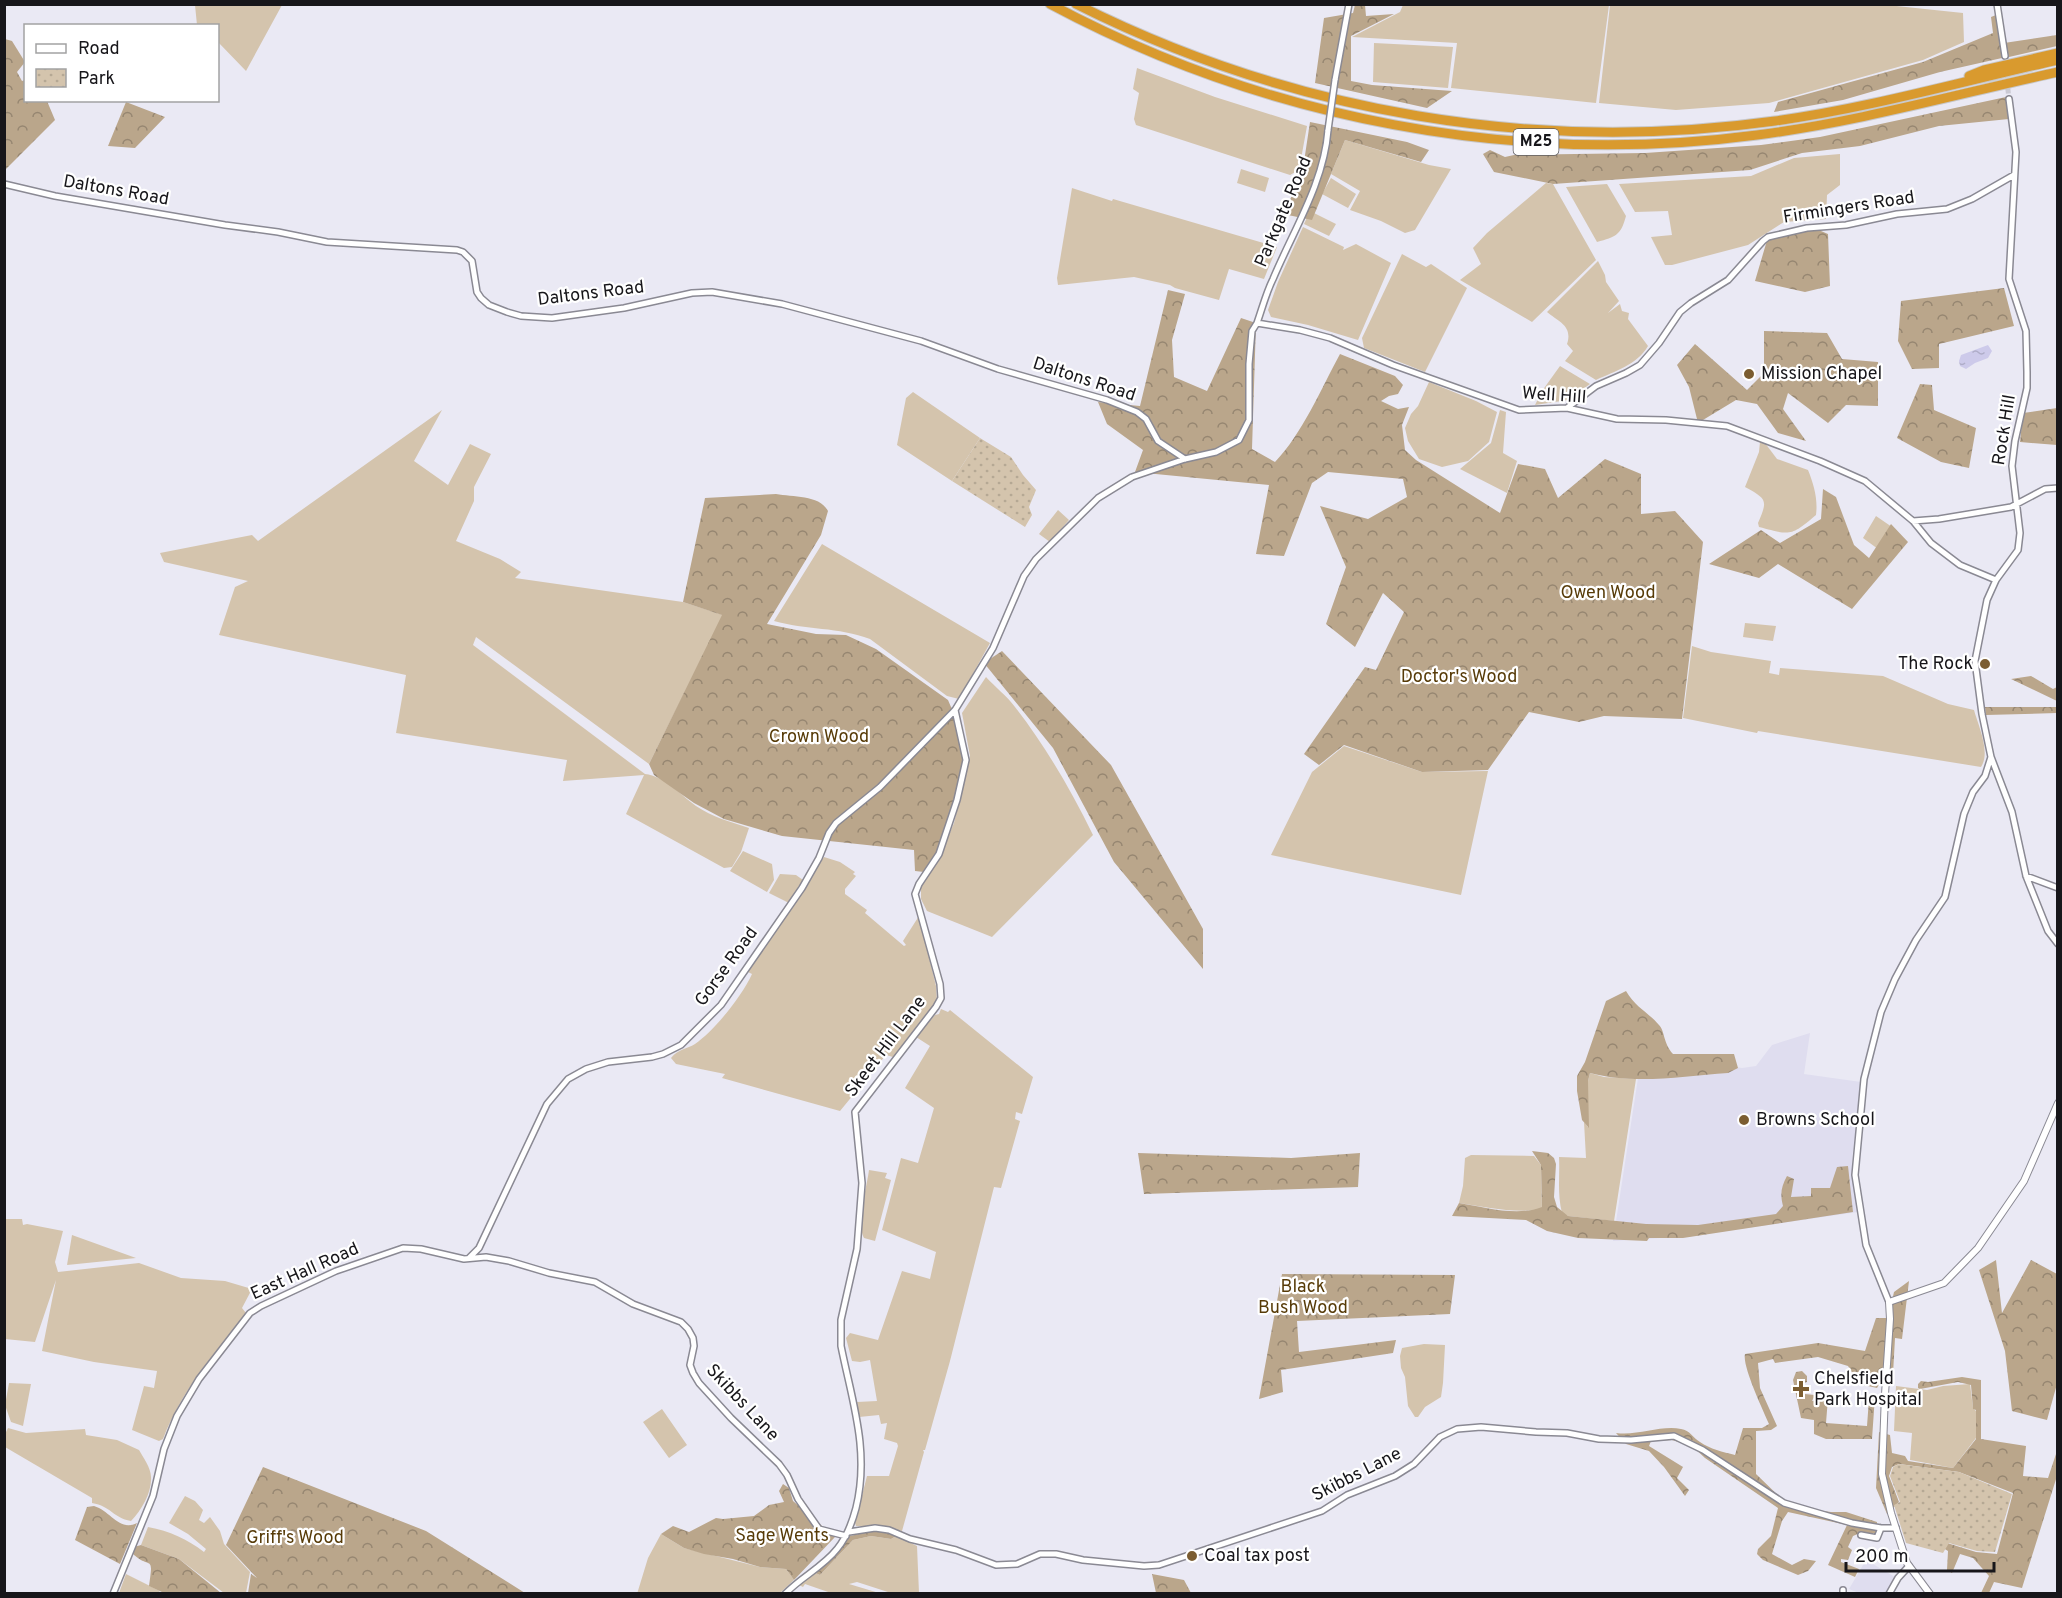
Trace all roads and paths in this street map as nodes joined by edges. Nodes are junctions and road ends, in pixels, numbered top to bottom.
1 (1050, 4) edge
2 (1076, 4) edge
3 (1349, 4) edge
4 (1997, 4) edge
5 (2058, 53) edge
6 (2005, 56) dead end
7 (2058, 60) edge
8 (2058, 74) edge
9 (1951, 85) junction
10 (2009, 99) tunnel mouth
11 (2014, 175) junction
12 (4, 184) edge
13 (1257, 323) junction
14 (1567, 408) junction
15 (1185, 459) junction
16 (2058, 488) edge
17 (2018, 505) junction
18 (1913, 521) junction
19 (1996, 580) junction
20 (955, 710) junction
21 (1991, 757) junction
22 (2026, 876) junction
23 (2058, 888) edge
24 (2058, 944) edge
25 (2058, 1103) edge
26 (477, 1250) junction
27 (486, 1257) junction
28 (469, 1258) junction
29 (1889, 1302) junction
30 (1881, 1528) junction
31 (1896, 1528) junction
32 (848, 1534) junction
33 (1860, 1534) dead end
34 (1909, 1566) junction
35 (113, 1593) edge
36 (785, 1593) edge
37 (1888, 1593) edge
38 (1930, 1593) edge

1 - 8 highway, M25
2 - 9 highway, M25
3 - 13 street, Parkgate Road, bridge
4 - 6 street
5 - 9 highway, M25
7 - 9 highway, M25
10 - 11 street, Rock Hill
11 - 14 street, Firmingers Road
11 - 17 street, Rock Hill
12 - 15 street, Daltons Road
13 - 14 street, Well Hill
13 - 15 street
14 - 18 street, Well Hill
15 - 20 street
16 - 17 street
17 - 18 street
17 - 19 street, Rock Hill
18 - 19 street, Well Hill
19 - 21 street, Rock Hill
20 - 26 street, Gorse Road
20 - 32 street, Skeet Hill Lane
21 - 22 street, Rock Hill
21 - 29 street
22 - 23 street
22 - 24 street, Rock Hill
25 - 29 street
26 - 27 street, Skibbs Lane
26 - 28 street, Gorse Road
27 - 28 street, Skibbs Lane
27 - 32 street, Skibbs Lane
28 - 35 street, East Hall Road
29 - 31 street
30 - 31 street, Skibbs Lane
30 - 32 street, Skibbs Lane
30 - 33 street
31 - 34 street
32 - 36 street, Skeet Hill Lane
34 - 37 street
34 - 38 street

